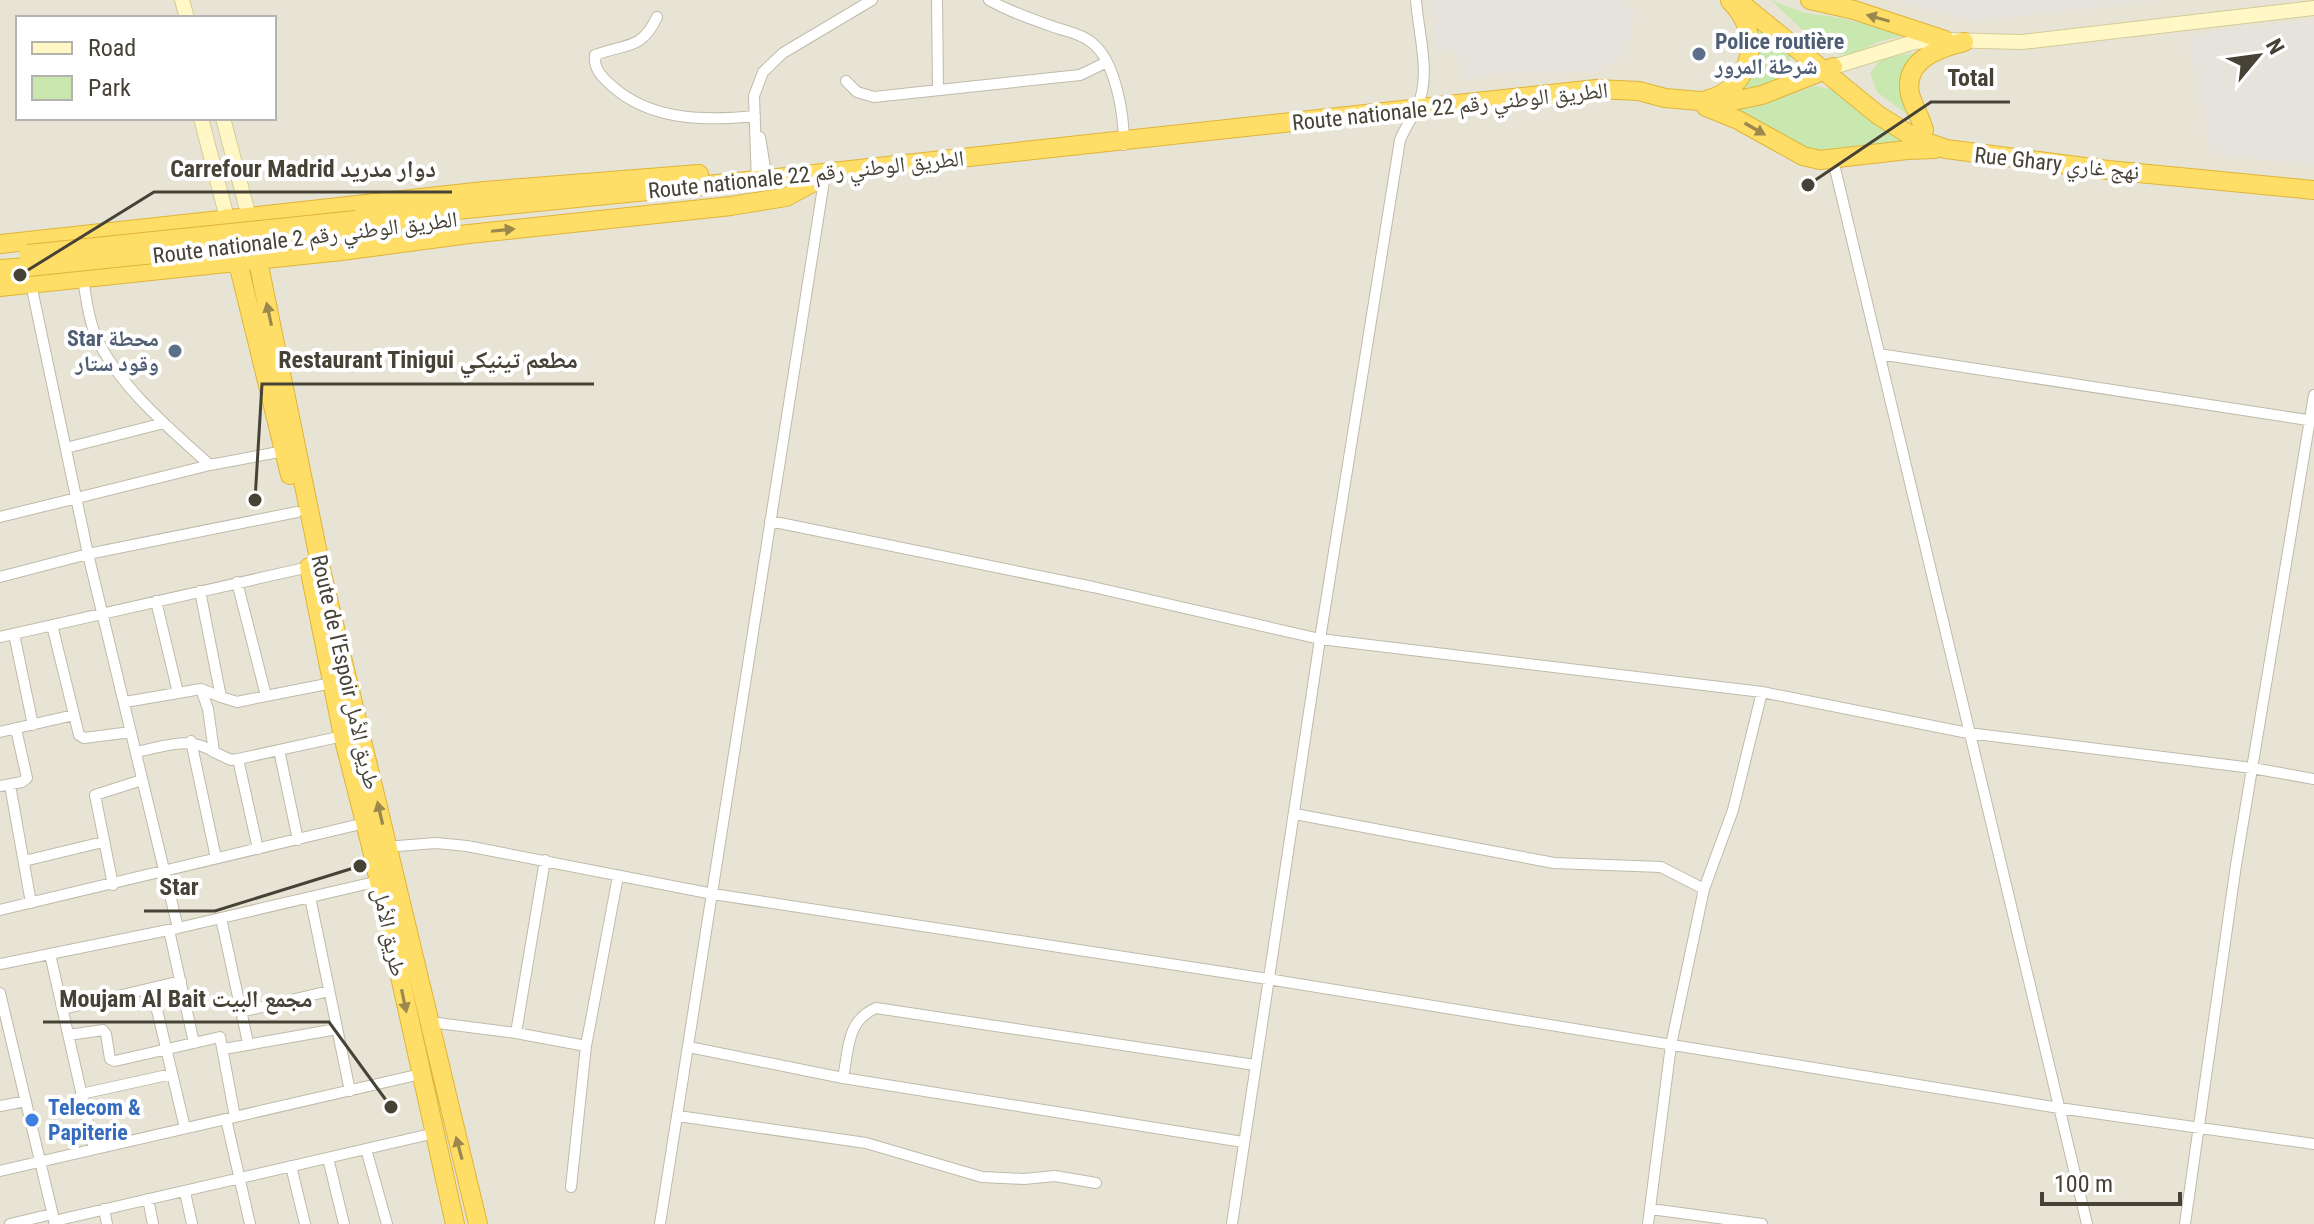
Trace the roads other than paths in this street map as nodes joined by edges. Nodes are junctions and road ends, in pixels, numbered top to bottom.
1 (872, 0) edge
2 (937, 0) edge
3 (989, 0) edge
4 (1416, 0) edge
5 (1729, 0) edge
6 (1737, 0) edge
7 (1760, 0) edge
8 (1810, 0) edge
9 (2314, 8) edge
10 (657, 17) dead end
11 (1945, 40) junction
12 (1964, 42) junction
13 (1107, 62) junction
14 (1828, 69) junction
15 (846, 81) dead end
16 (938, 89) junction
17 (1692, 102) junction
18 (1412, 114) junction
19 (202, 120) edge
20 (224, 120) edge
21 (755, 120) junction
22 (1917, 140) junction
23 (1124, 144) junction
24 (1833, 160) junction
25 (2314, 178) edge
26 (819, 182) junction
27 (759, 183) junction
28 (2314, 190) edge
29 (581, 202) joint
30 (249, 217) junction
31 (227, 218) junction
32 (0, 244) edge
33 (0, 256) edge
34 (259, 260) junction
35 (239, 263) junction
36 (29, 268) junction
37 (0, 269) edge
38 (83, 279) junction
39 (0, 287) edge
40 (1879, 354) junction
41 (2314, 395) edge
42 (2312, 421) edge
43 (164, 423) junction
44 (66, 448) junction
45 (284, 451) junction
46 (210, 465) junction
47 (77, 499) junction
48 (297, 512) junction
49 (0, 517) edge
50 (770, 521) junction
51 (88, 554) junction
52 (309, 567) junction
53 (0, 577) edge
54 (237, 582) junction
55 (200, 591) junction
56 (156, 601) junction
57 (103, 613) junction
58 (52, 625) junction
59 (14, 634) junction
60 (0, 637) edge
61 (1320, 639) junction
62 (332, 683) junction
63 (201, 689) junction
64 (1762, 692) junction
65 (178, 693) junction
66 (266, 696) junction
67 (221, 697) junction
68 (125, 702) junction
69 (74, 715) junction
70 (33, 725) junction
71 (16, 729) junction
72 (0, 732) edge
73 (131, 732) junction
74 (1968, 733) junction
75 (343, 736) junction
76 (191, 741) junction
77 (279, 750) junction
78 (136, 752) junction
79 (214, 752) junction
80 (238, 759) junction
81 (2252, 768) junction
82 (2314, 779) edge
83 (142, 780) junction
84 (5, 786) edge
85 (1295, 814) junction
86 (365, 823) junction
87 (298, 840) junction
88 (103, 842) junction
89 (380, 848) junction
90 (258, 849) junction
91 (216, 858) junction
92 (545, 860) junction
93 (24, 861) junction
94 (164, 872) junction
95 (618, 876) junction
96 (379, 881) junction
97 (113, 885) junction
98 (1704, 889) junction
99 (713, 894) junction
100 (310, 897) junction
101 (31, 903) junction
102 (0, 910) edge
103 (221, 918) junction
104 (174, 929) junction
105 (50, 954) junction
106 (0, 964) edge
107 (1268, 979) junction
108 (181, 981) junction
109 (152, 989) junction
110 (329, 991) junction
111 (0, 993) edge
112 (63, 1009) junction
113 (241, 1012) junction
114 (430, 1022) junction
115 (337, 1029) junction
116 (516, 1033) junction
117 (69, 1035) junction
118 (194, 1043) junction
119 (248, 1043) junction
120 (1671, 1045) junction
121 (586, 1046) junction
122 (689, 1047) junction
123 (224, 1049) junction
124 (167, 1050) junction
125 (1255, 1065) junction
126 (172, 1074) junction
127 (421, 1074) junction
128 (843, 1078) junction
129 (350, 1091) junction
130 (81, 1094) junction
131 (26, 1101) junction
132 (0, 1106) edge
133 (2059, 1108) junction
134 (678, 1116) junction
135 (230, 1118) junction
136 (2198, 1127) junction
137 (185, 1128) junction
138 (435, 1133) junction
139 (1243, 1142) junction
140 (2314, 1144) edge
141 (94, 1149) junction
142 (366, 1149) junction
143 (328, 1158) junction
144 (40, 1162) junction
145 (291, 1166) junction
146 (0, 1171) edge
147 (239, 1178) junction
148 (1096, 1183) dead end
149 (571, 1187) dead end
150 (185, 1192) junction
151 (148, 1199) junction
152 (104, 1209) junction
153 (1651, 1209) junction
154 (54, 1220) edge
155 (10, 1224) edge
156 (107, 1224) edge
157 (153, 1224) edge
158 (192, 1224) edge
159 (250, 1224) edge
160 (305, 1224) edge
161 (344, 1224) edge
162 (387, 1224) edge
163 (455, 1224) edge
164 (478, 1224) edge
165 (660, 1224) edge
166 (1232, 1224) edge
167 (1648, 1224) edge
168 (1762, 1224) edge
169 (2087, 1224) edge
170 (2185, 1224) edge

1 - 21 street
2 - 16 street
3 - 13 street
4 - 18 street
5 - 17 highway
6 - 14 highway
7 - 14 highway
11 -> 8 highway
9 - 12 street
10 - 21 street
11 - 12 street
11 - 14 street
12 - 22 highway
13 - 16 street
13 - 23 street
14 - 17 highway
14 - 22 highway, Rue Ghary نهج غاري
15 - 16 street
17 - 18 highway, Route nationale 22 الطريق الوطني رقم
17 -> 24 highway
18 - 23 highway, Route nationale 22 الطريق الوطني رقم
18 - 61 street
19 - 31 street
20 - 30 street, Route de l’Espoir طريق الأمل
21 - 27 street
22 - 24 highway
22 - 25 highway, Rue Ghary نهج غاري
22 - 28 highway, Rue Ghary نهج غاري
23 - 26 highway, Route nationale 22 الطريق الوطني رقم
23 - 27 highway, Route nationale 22 الطريق الوطني رقم
24 - 40 street
26 - 27 highway, Route nationale 22 الطريق الوطني رقم
34 -> 26 highway
26 - 50 street
27 - 29 highway, Route nationale 22 الطريق الوطني رقم
27 - 30 highway
29 - 36 highway, Route nationale الطريق الوطني رقم 2, bridge
30 - 31 highway
30 - 34 highway, Route de l’Espoir طريق الأمل
31 - 32 highway
31 - 35 highway
33 - 36 highway
34 - 35 highway
89 -> 34 highway, Route de l’Espoir طريق الأمل
35 - 38 highway
35 - 45 highway, طريق الأمل
36 - 37 highway
36 - 38 highway
36 - 39 highway
36 - 44 street
38 - 43 street
40 - 42 street
40 - 74 street
41 - 42 street
42 - 81 street
43 - 44 street
43 - 46 street
44 - 47 street
45 - 46 street
45 - 48 highway, طريق الأمل
46 - 47 street
47 - 49 street
47 - 51 street
48 - 51 street
48 - 52 highway, طريق الأمل
50 - 61 street
50 - 99 street
51 - 53 street
51 - 57 street
52 - 54 street
52 - 62 highway, طريق الأمل
54 - 55 street
54 - 66 street
55 - 56 street
55 - 67 street
56 - 57 street
56 - 65 street
57 - 58 street
57 - 68 street
58 - 59 street
58 - 69 street
59 - 60 street
59 - 70 street
61 - 64 street
61 - 85 street
62 - 66 street
62 - 75 highway, طريق الأمل
63 - 65 street
63 - 67 street
63 - 79 street
64 - 74 street
64 - 98 street
65 - 68 street
66 - 67 street
68 - 73 street
69 - 70 street
69 - 73 street
70 - 71 street
71 - 72 street
71 - 84 street
73 - 78 street
74 - 81 street
74 - 133 street
75 - 77 street
75 - 86 highway, طريق الأمل
76 - 78 street
76 - 79 street
76 - 91 street
77 - 80 street
77 - 87 street
78 - 83 street
79 - 80 street
80 - 90 street
81 - 82 street
81 - 136 street
83 - 88 street
83 - 94 street
84 - 93 street
85 - 98 street
85 - 107 street
86 - 87 street
86 - 89 highway, طريق الأمل
87 - 90 street
88 - 93 street
88 - 97 street
89 - 92 street
89 - 96 highway, طريق الأمل
89 - 114 highway, Route de l’Espoir طريق الأمل
90 - 91 street
91 - 94 street
92 - 95 street
92 - 116 street
93 - 101 street
94 - 97 street
94 - 104 street
95 - 99 street
95 - 121 street
96 - 100 street
96 -> 127 highway, طريق الأمل
97 - 101 street
98 - 120 street
99 - 107 street
99 - 122 street
100 - 103 street
100 - 110 street
101 - 102 street
103 - 104 street
103 - 113 street
104 - 105 street
104 - 108 street
105 - 106 street
105 - 112 street
107 - 120 street
107 - 125 street
108 - 109 street
108 - 118 street
109 - 112 street
109 - 124 street
110 - 113 street
110 - 115 street
111 - 131 street
112 - 117 street
113 - 119 street
114 - 116 street
164 -> 114 highway, Route de l’Espoir طريق الأمل
115 - 119 street
115 - 129 street
116 - 121 street
117 - 124 street
117 - 130 street
118 - 123 street
118 - 124 street
119 - 123 street
120 - 133 street
120 - 153 street
121 - 149 street
122 - 128 street
122 - 134 street
123 - 135 street
124 - 126 street
125 - 128 street
125 - 139 street
126 - 130 street
126 - 137 street
127 - 129 street
127 - 138 highway, طريق الأمل
128 - 139 street
129 - 135 street
130 - 141 street
131 - 132 street
131 - 144 street
133 - 136 street
133 - 169 street
134 - 148 street
134 - 165 street
135 - 137 street
135 - 147 street
136 - 140 street
136 - 170 street
137 - 141 street
138 - 142 street
138 - 163 highway, طريق الأمل
139 - 166 street
141 - 144 street
142 - 143 street
142 - 162 street
143 - 145 street
143 - 161 street
144 - 146 street
144 - 154 street
145 - 147 street
145 - 160 street
147 - 150 street
147 - 159 street
150 - 151 street
150 - 158 street
151 - 152 street
151 - 157 street
152 - 154 street
152 - 156 street
153 - 167 street
153 - 168 street
154 - 155 street

